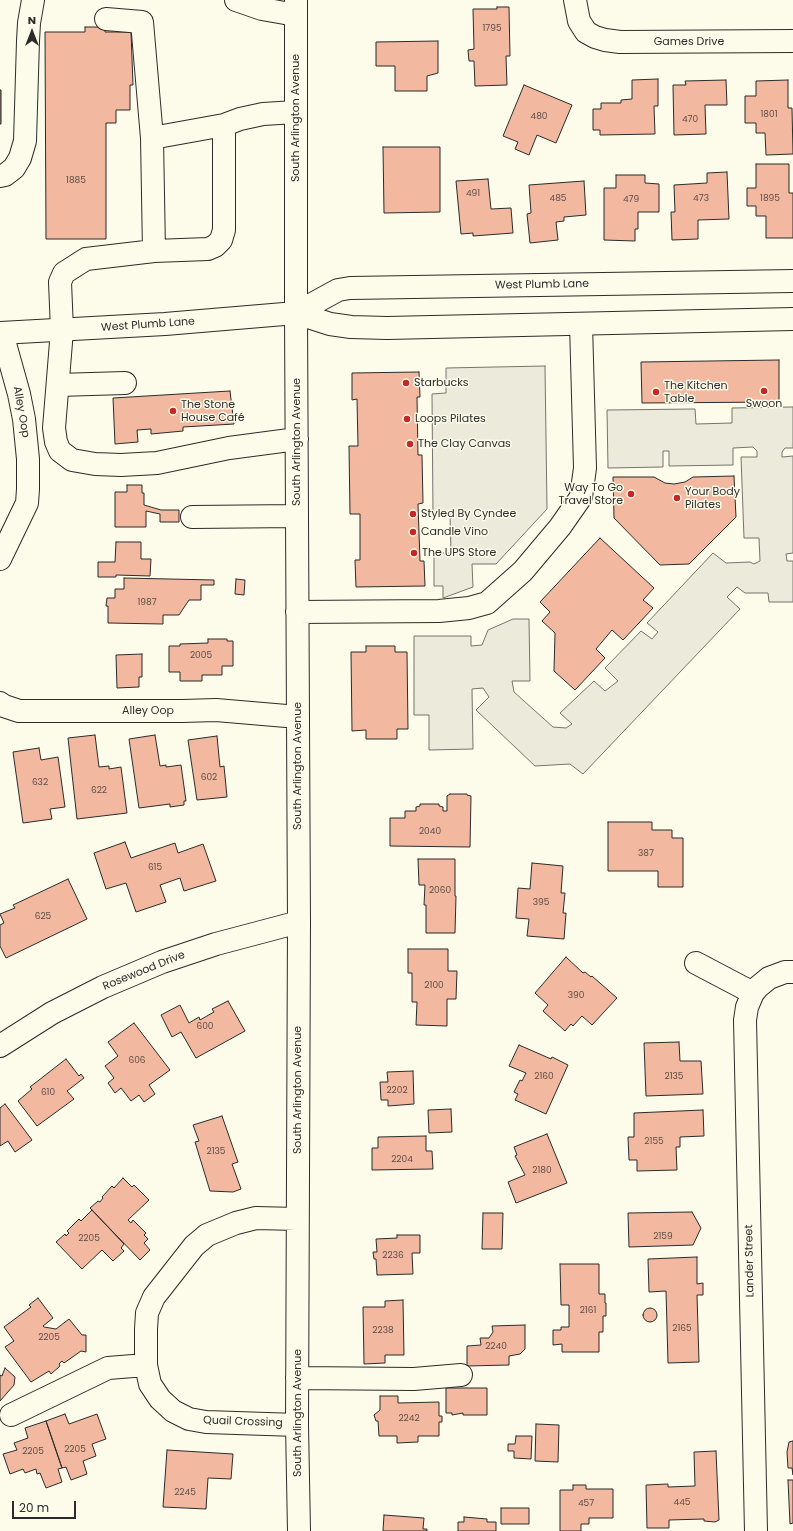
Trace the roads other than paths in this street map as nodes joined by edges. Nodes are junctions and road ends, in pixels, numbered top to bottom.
1 (33, 0) edge
2 (236, 0) edge
3 (574, 0) edge
4 (296, 7) edge
5 (106, 19) dead end
6 (793, 41) edge
7 (296, 112) junction
8 (224, 125) junction
9 (152, 138) junction
10 (0, 176) edge
11 (154, 251) junction
12 (793, 281) edge
13 (296, 313) junction
14 (793, 319) edge
15 (581, 324) junction
16 (62, 330) junction
17 (1, 333) edge
18 (125, 384) dead end
19 (58, 385) junction
20 (297, 439) junction
21 (297, 516) junction
22 (192, 517) dead end
23 (0, 559) edge
24 (297, 612) junction
25 (0, 703) edge
26 (298, 717) junction
27 (299, 922) junction
28 (696, 963) dead end
29 (793, 972) edge
30 (753, 993) junction
31 (0, 1046) edge
32 (298, 1219) junction
33 (146, 1364) junction
34 (461, 1376) dead end
35 (298, 1378) junction
36 (11, 1415) dead end
37 (298, 1425) junction
38 (299, 1531) edge
39 (756, 1531) edge

1 - 10 street
2 - 4 street
3 - 6 street, Games Drive
4 - 7 street, South Arlington Avenue
5 - 9 street
7 - 8 street
7 - 13 street, South Arlington Avenue
8 - 9 street
8 - 11 street
9 - 11 street
11 - 16 street
12 - 13 street, West Plumb Lane
13 - 15 street, West Plumb Lane
13 - 16 street, West Plumb Lane
13 - 20 street, South Arlington Avenue
14 - 15 street, West Plumb Lane
15 - 24 street
16 - 17 street, West Plumb Lane
16 - 19 street
17 - 23 street, Alley Oop
18 - 19 street
19 - 20 street
20 - 21 street, South Arlington Avenue
21 - 22 street
21 - 24 street, South Arlington Avenue
24 - 26 street, South Arlington Avenue
25 - 26 street, Alley Oop
26 - 27 street, South Arlington Avenue
27 - 31 street, Rosewood Drive
27 - 32 street, South Arlington Avenue
28 - 30 street
29 - 30 street
30 - 39 street, Lander Street
32 - 33 street, Quail Crossing
32 - 35 street, South Arlington Avenue
33 - 36 street
33 - 37 street, Quail Crossing
34 - 35 street
35 - 37 street, South Arlington Avenue
37 - 38 street, South Arlington Avenue

